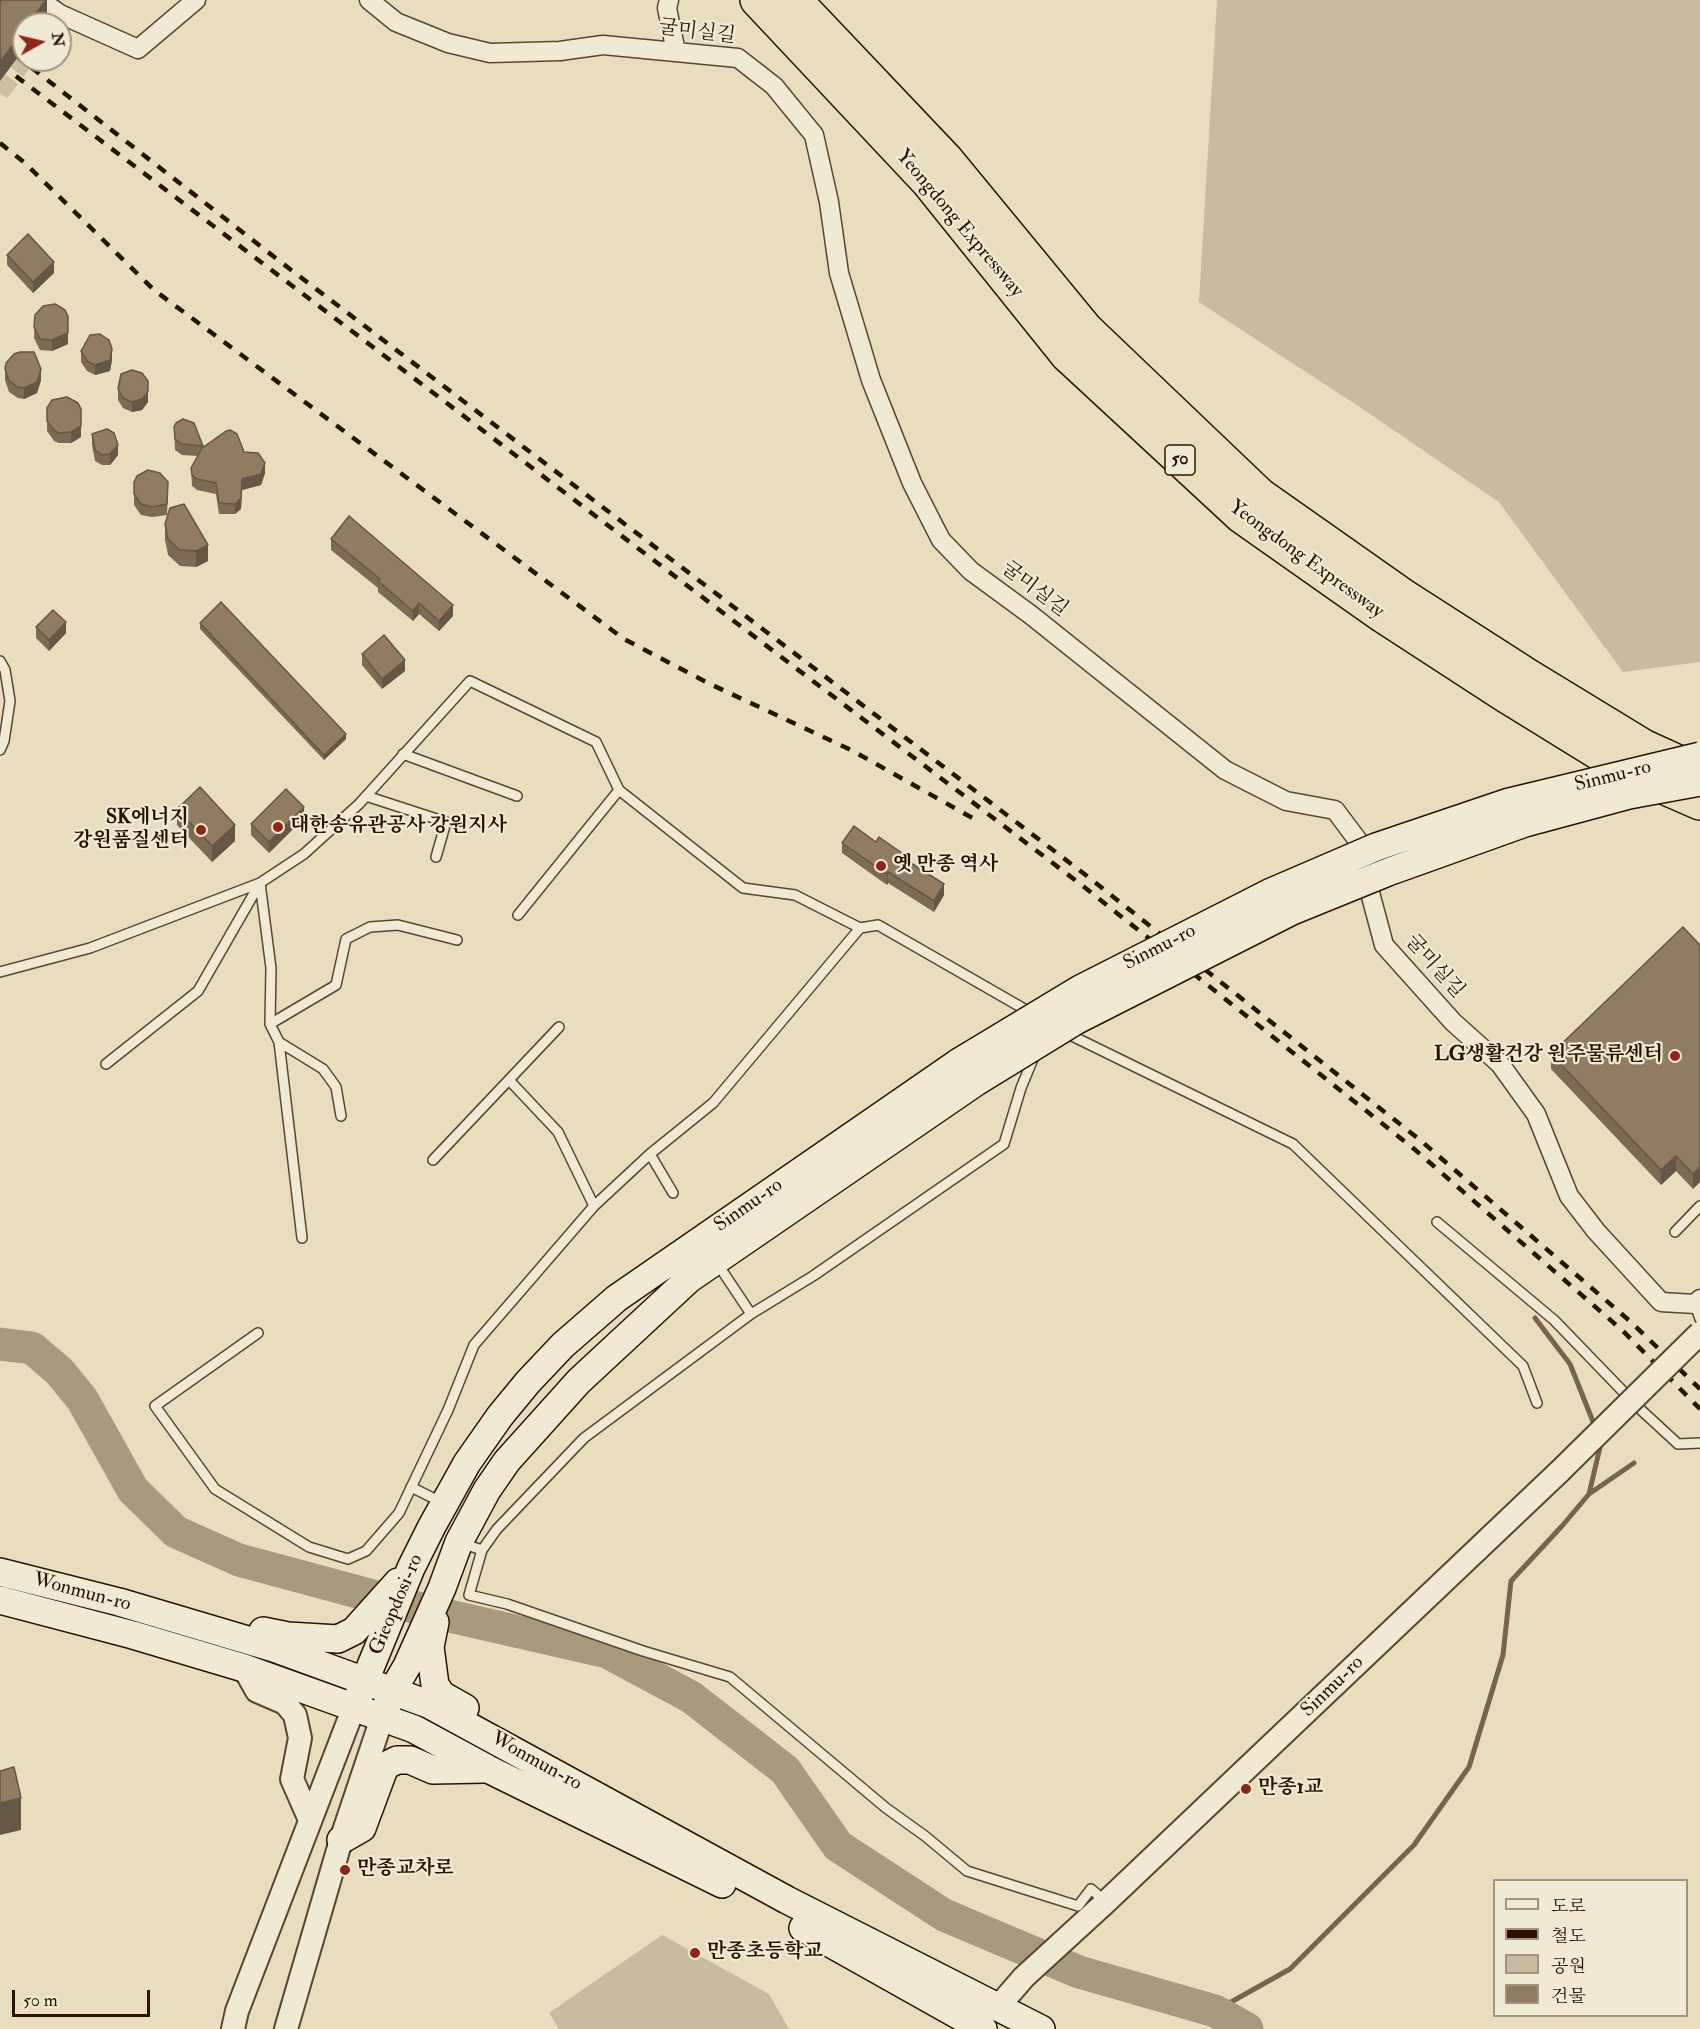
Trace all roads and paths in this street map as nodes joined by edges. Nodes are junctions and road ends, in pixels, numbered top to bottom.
1 (40, 0) edge
2 (196, 0) edge
3 (369, 0) edge
4 (669, 0) edge
5 (757, 0) edge
6 (795, 0) edge
7 (64, 7) edge
8 (676, 52) junction
9 (0, 661) edge
10 (0, 750) edge
11 (403, 754) junction
12 (1700, 756) edge
13 (1700, 772) edge
14 (1700, 782) edge
15 (619, 790) junction
16 (366, 796) junction
17 (517, 796) dead end
18 (1700, 803) edge
19 (436, 857) dead end
20 (260, 883) junction
21 (518, 915) dead end
22 (860, 928) junction
23 (457, 940) dead end
24 (0, 972) edge
25 (1048, 1023) junction
26 (270, 1024) junction
27 (559, 1026) dead end
28 (279, 1042) junction
29 (106, 1064) dead end
30 (968, 1072) junction
31 (509, 1080) junction
32 (341, 1116) dead end
33 (650, 1154) junction
34 (433, 1160) dead end
35 (673, 1193) dead end
36 (594, 1206) junction
37 (1700, 1206) edge
38 (1437, 1222) dead end
39 (1675, 1232) dead end
40 (302, 1238) dead end
41 (682, 1268) junction
42 (723, 1272) dead end
43 (1698, 1308) edge
44 (751, 1314) junction
45 (258, 1333) dead end
46 (1700, 1333) edge
47 (1537, 1403) dead end
48 (1700, 1443) edge
49 (411, 1487) junction
50 (445, 1503) junction
51 (470, 1546) junction
52 (411, 1568) junction
53 (0, 1572) edge
54 (442, 1588) junction
55 (0, 1600) edge
56 (167, 1616) junction
57 (244, 1668) junction
58 (370, 1669) junction
59 (393, 1690) junction
60 (354, 1707) junction
61 (382, 1718) junction
62 (488, 1770) junction
63 (310, 1820) junction
64 (651, 1826) junction
65 (341, 1840) junction
66 (1106, 1902) junction
67 (989, 2022) edge
68 (233, 2029) edge
69 (286, 2029) edge
70 (1041, 2029) edge

1 - 7 street
2 - 7 street
3 - 8 street, 굴미실길
4 - 8 street
5 - 18 highway, Yeongdong Expressway / 50
6 - 13 highway, Yeongdong Expressway / 50
8 - 43 street, 굴미실길
9 - 10 lane
11 - 15 lane
11 - 16 lane
11 - 17 lane
12 - 30 main road, Sinmu-ro, bridge
14 - 30 main road, Sinmu-ro, bridge
15 - 21 lane
15 - 22 lane
16 - 19 lane
16 - 20 lane
20 - 24 lane
20 - 26 lane
20 - 29 lane
22 - 25 lane
22 - 33 lane
23 - 26 lane
25 - 44 lane
25 - 47 lane
26 - 28 lane
27 - 31 lane
28 - 32 lane
28 - 40 lane
30 - 41 main road, Sinmu-ro
31 - 34 lane
31 - 36 lane
33 - 35 lane
33 - 36 lane
36 - 49 lane
37 - 39 lane
38 - 48 lane
41 - 50 main road, Gieopdosi-ro
41 - 51 main road, Gieopdosi-ro
42 - 44 lane
44 - 51 lane
45 - 49 lane
46 - 66 street, Sinmu-ro, bridge
49 - 50 lane
50 - 52 main road, Gieopdosi-ro
51 - 54 main road, Gieopdosi-ro
51 - 66 lane
52 - 56 main road
52 - 58 main road, Gieopdosi-ro
53 - 56 main road, Wonmun-ro
54 - 59 main road, Gieopdosi-ro
54 - 64 main road
55 - 57 main road, Wonmun-ro
56 - 58 main road, Wonmun-ro
57 - 60 main road, Wonmun-ro
57 - 63 street
58 - 59 main road, Wonmun-ro
58 - 60 main road, Gieopdosi-ro
59 - 61 main road, Gieopdosi-ro
59 - 64 main road, Wonmun-ro
60 - 61 main road, Wonmun-ro
60 - 63 street, Gieopdosi-ro
61 - 62 main road, Wonmun-ro
61 - 65 street, Gieopdosi-ro
62 - 65 main road
62 - 67 main road, Wonmun-ro
63 - 68 street, Gieopdosi-ro
64 - 67 main road, Wonmun-ro
65 - 69 street, Gieopdosi-ro
66 - 67 street, Sinmu-ro
67 - 70 main road, Wonmun-ro

